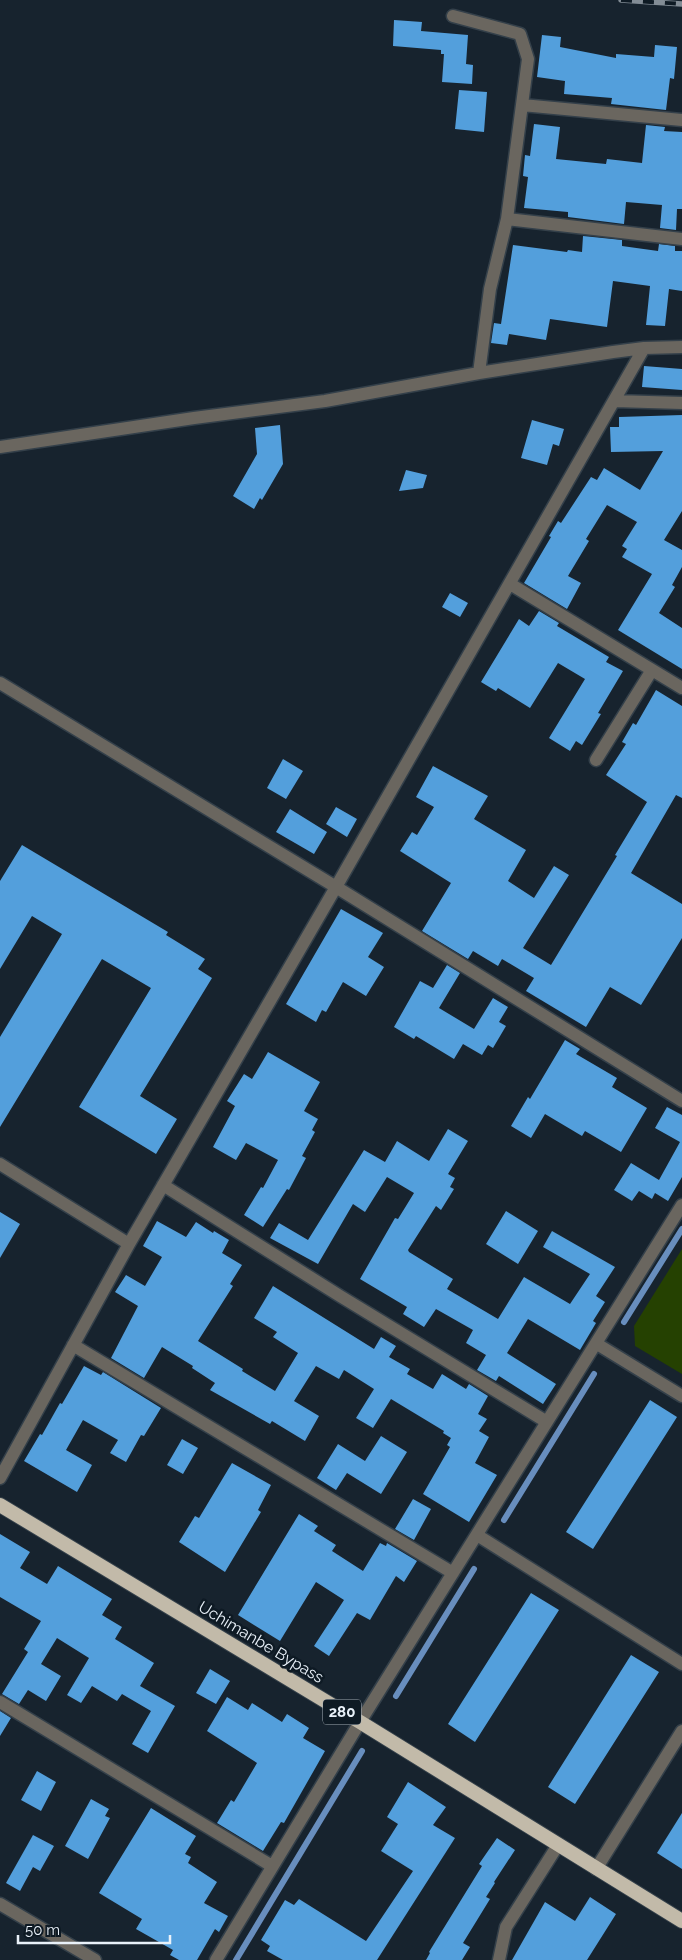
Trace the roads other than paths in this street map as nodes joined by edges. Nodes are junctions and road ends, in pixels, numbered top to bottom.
1 (453, 16) dead end
2 (522, 105) junction
3 (682, 120) edge
4 (507, 219) junction
5 (682, 239) edge
6 (682, 347) edge
7 (644, 348) junction
8 (479, 373) junction
9 (614, 401) junction
10 (682, 402) edge
11 (0, 447) edge
12 (510, 584) junction
13 (652, 670) junction
14 (0, 683) edge
15 (682, 688) edge
16 (596, 760) dead end
17 (336, 887) junction
18 (682, 1101) edge
19 (0, 1164) edge
20 (163, 1185) junction
21 (682, 1205) edge
22 (129, 1244) junction
23 (597, 1344) junction
24 (73, 1345) junction
25 (682, 1396) edge
26 (547, 1422) junction
27 (0, 1478) edge
28 (0, 1505) edge
29 (477, 1535) junction
30 (453, 1573) junction
31 (682, 1664) edge
32 (0, 1702) edge
33 (360, 1722) junction
34 (682, 1732) edge
35 (558, 1845) junction
36 (272, 1866) junction
37 (596, 1869) junction
38 (0, 1904) edge
39 (682, 1921) edge
40 (95, 1960) edge
41 (216, 1960) edge
42 (498, 1960) edge

1 - 2 street
2 - 3 street
2 - 4 street
4 - 5 street
4 - 8 street
6 - 7 street
7 - 8 street
7 - 9 street
8 - 11 street
9 - 10 street
9 - 12 street
12 - 13 street
12 - 17 street
13 - 15 street
13 - 16 street
14 - 17 street
17 - 18 street
17 - 20 street
19 - 22 street
20 - 22 street
20 - 26 street
21 - 23 street
22 - 24 street
23 - 25 street
23 - 26 street
24 - 27 street
24 - 30 street
26 - 29 street
28 - 33 highway, Uchimanbe Bypass / 280
29 - 30 street
29 - 31 street
30 - 33 street
32 - 36 street
33 - 35 highway, Uchimanbe Bypass / 280
33 - 36 street
34 - 37 street
35 - 37 highway, Uchimanbe Bypass / 280
35 - 42 street
36 - 41 street
37 - 39 highway, Uchimanbe Bypass / 280
38 - 40 street

